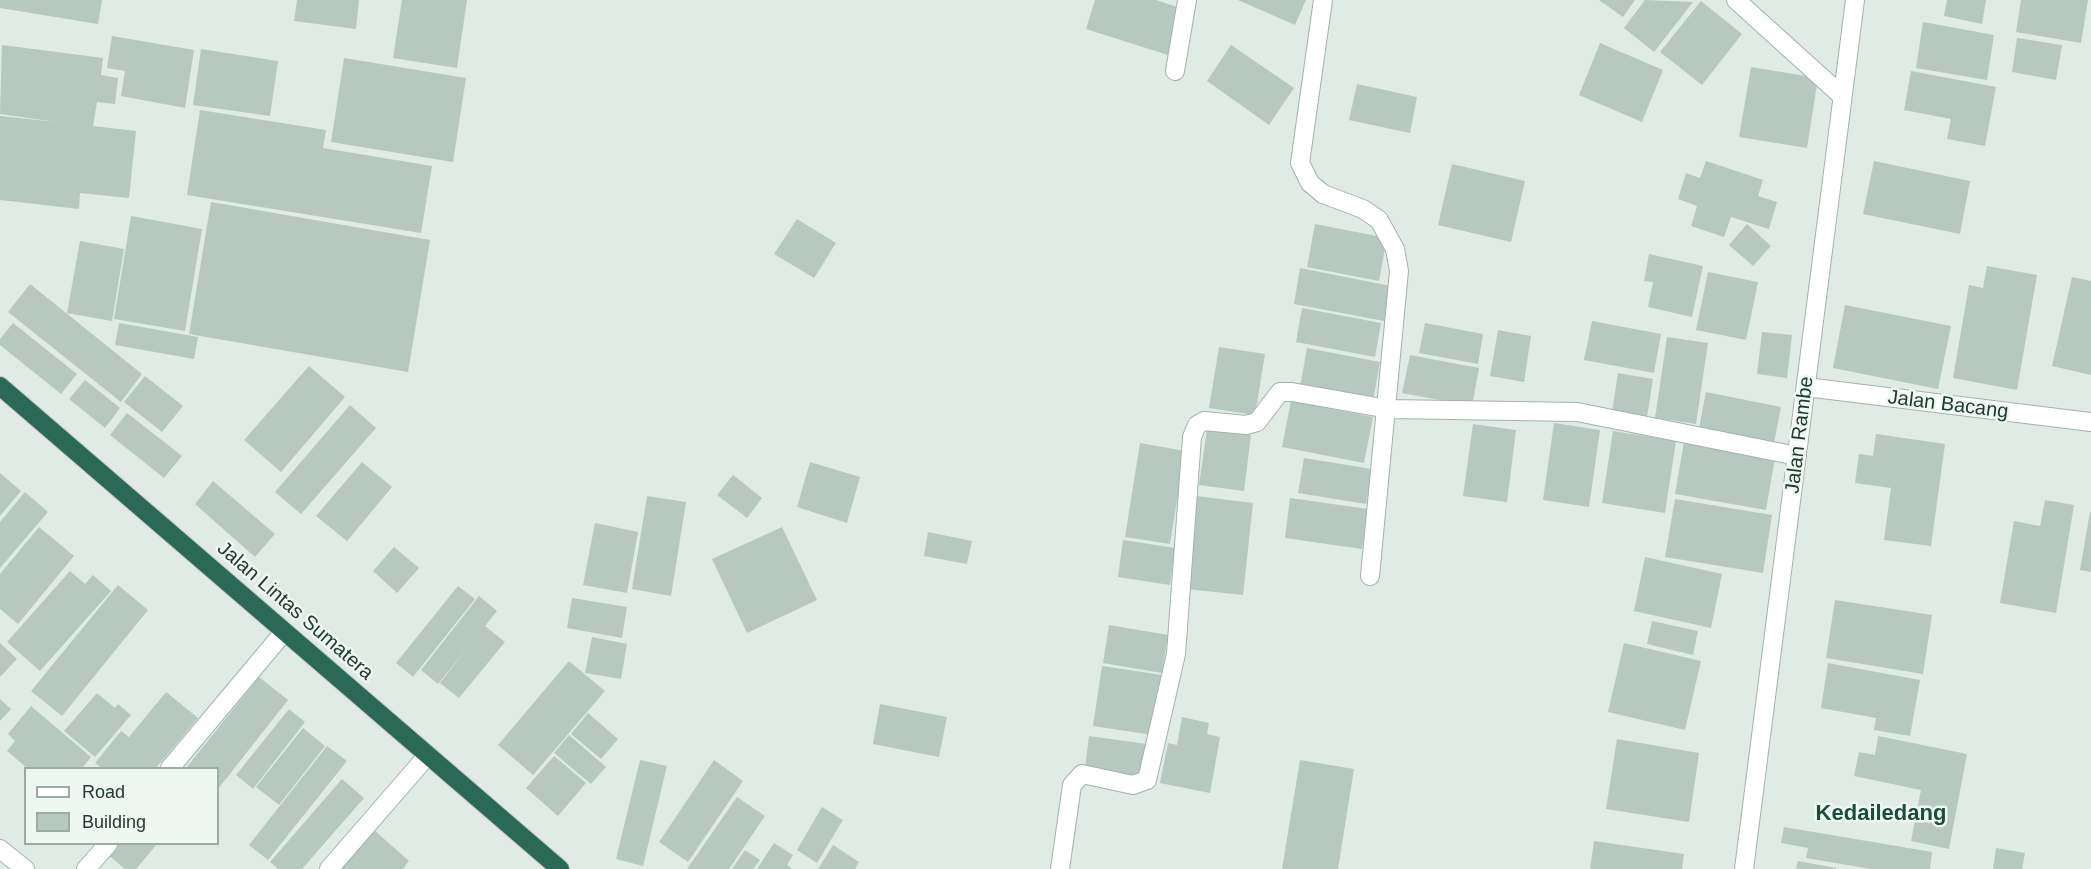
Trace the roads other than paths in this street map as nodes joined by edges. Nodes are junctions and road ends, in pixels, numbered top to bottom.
1 (1187, 0) edge
2 (1323, 0) edge
3 (1736, 0) edge
4 (1855, 0) edge
5 (1175, 71) dead end
6 (1842, 96) junction
7 (0, 386) edge
8 (1806, 387) junction
9 (1388, 409) junction
10 (2091, 422) edge
11 (1797, 456) junction
12 (1370, 576) dead end
13 (284, 632) junction
14 (428, 755) junction
15 (171, 767) edge
16 (106, 845) edge
17 (0, 849) edge
18 (25, 869) edge
19 (86, 869) edge
20 (329, 869) edge
21 (560, 869) edge
22 (1060, 869) edge
23 (1744, 869) edge

1 - 5 street
2 - 9 street
3 - 6 street
4 - 6 street, Jalan Rambe
6 - 8 street, Jalan Rambe
7 - 13 highway, Jalan Lintas Sumatera
8 - 10 street, Jalan Bacang
8 - 11 street, Jalan Rambe
9 - 11 street
9 - 12 street
9 - 22 street
11 - 23 street, Jalan Rambe
13 - 14 highway, Jalan Lintas Sumatera
13 - 15 street
14 - 20 street
14 - 21 highway, Jalan Lintas Sumatera
16 - 19 street
17 - 18 street

